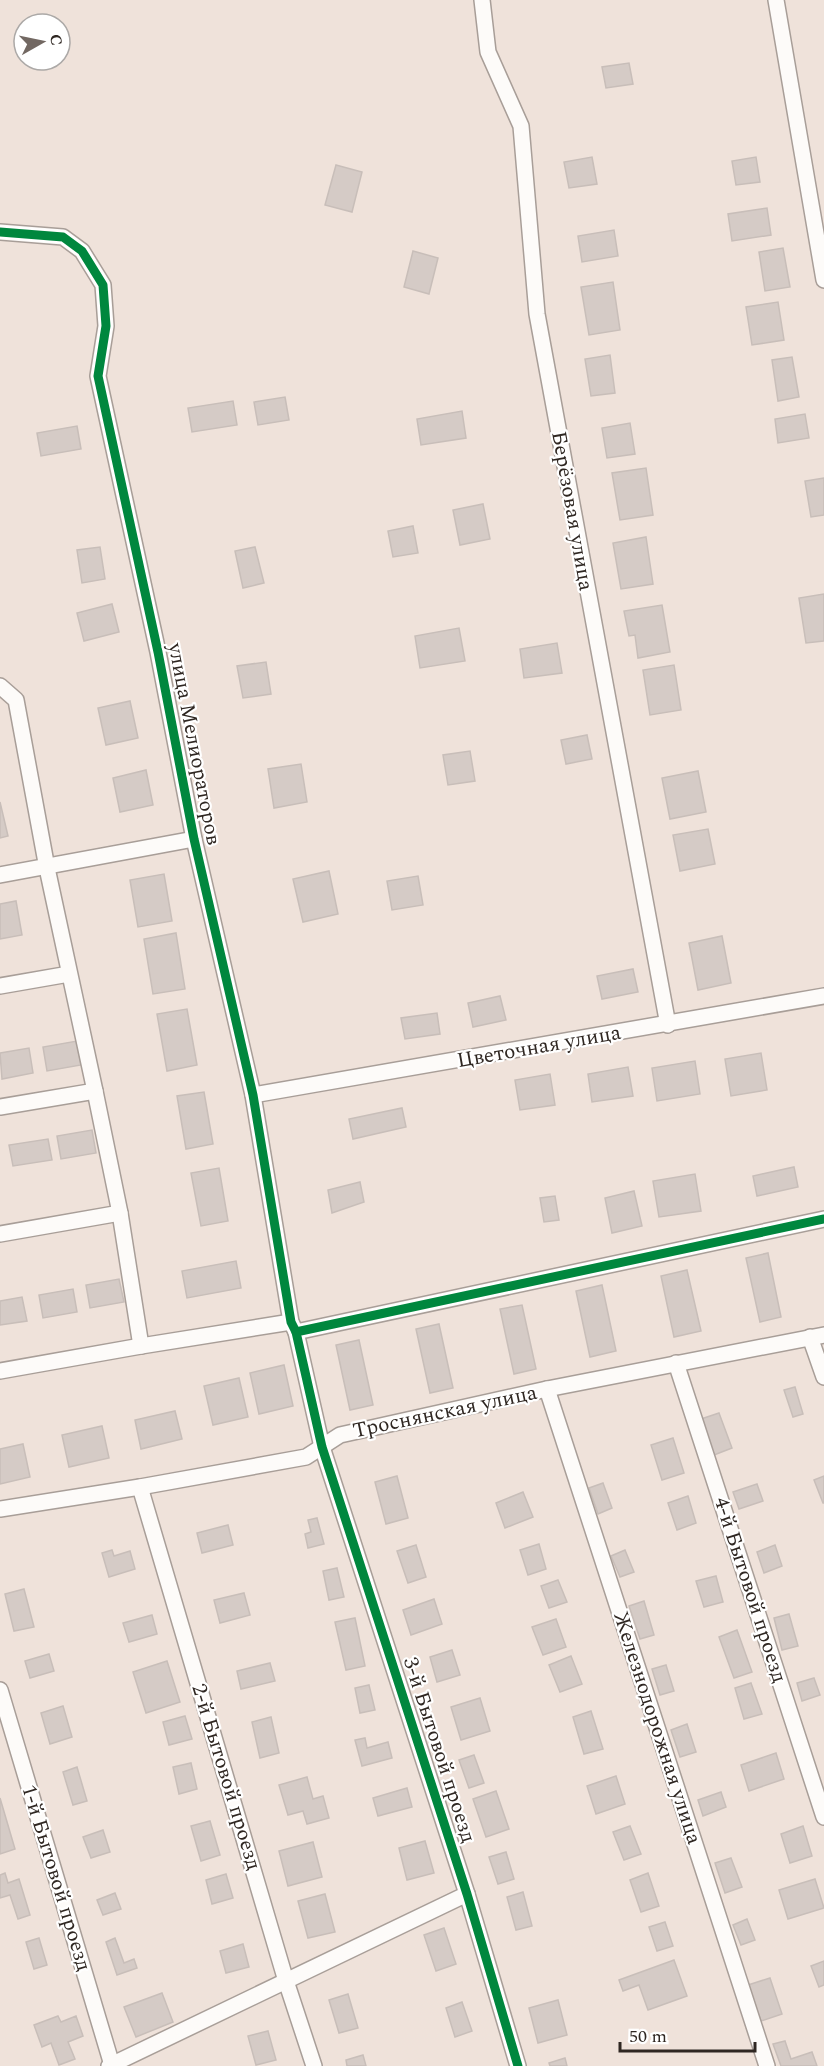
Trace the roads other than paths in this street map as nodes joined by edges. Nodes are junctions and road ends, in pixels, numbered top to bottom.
1 (482, 0) edge
2 (776, 0) edge
3 (818, 204) edge
4 (0, 232) edge
5 (824, 280) edge
6 (0, 686) edge
7 (194, 839) junction
8 (47, 868) junction
9 (0, 875) edge
10 (69, 974) junction
11 (0, 986) edge
12 (824, 996) edge
13 (668, 1025) junction
14 (95, 1091) junction
15 (253, 1095) junction
16 (0, 1107) edge
17 (120, 1213) junction
18 (824, 1219) edge
19 (0, 1234) edge
20 (294, 1327) junction
21 (817, 1336) edge
22 (141, 1346) junction
23 (676, 1363) junction
24 (0, 1371) edge
25 (824, 1377) edge
26 (547, 1389) junction
27 (322, 1447) junction
28 (140, 1487) junction
29 (0, 1509) edge
30 (0, 1690) edge
31 (824, 1817) edge
32 (467, 1894) junction
33 (286, 1981) junction
34 (110, 2065) edge
35 (314, 2066) edge
36 (518, 2066) edge
37 (767, 2066) edge

1 - 13 street, Берёзовая улица
2 - 3 street
3 - 5 street
4 - 7 street, улица Мелиораторов
6 - 8 street
7 - 8 street
7 - 15 street, улица Мелиораторов
8 - 9 street
8 - 10 street
10 - 11 street
10 - 14 street
12 - 13 street, Цветочная улица
13 - 15 street, Цветочная улица
14 - 16 street
14 - 17 street
15 - 20 street, улица Мелиораторов
17 - 19 street
17 - 22 street
18 - 20 street
20 - 22 street
20 - 27 street, 3-й Бытовой проезд
21 - 23 street, Троснянская улица
21 - 25 street
22 - 24 street
23 - 26 street, Троснянская улица
23 - 31 street, 4-й Бытовой проезд
26 - 27 street, Троснянская улица
26 - 37 street, Железнодорожная улица
27 - 28 street, Троснянская улица
27 - 32 street, 3-й Бытовой проезд
28 - 29 street, Троснянская улица
28 - 33 street, 2-й Бытовой проезд
30 - 34 street, 1-й Бытовой проезд
32 - 33 street
32 - 36 street, 3-й Бытовой проезд
33 - 34 street
33 - 35 street, 2-й Бытовой проезд

